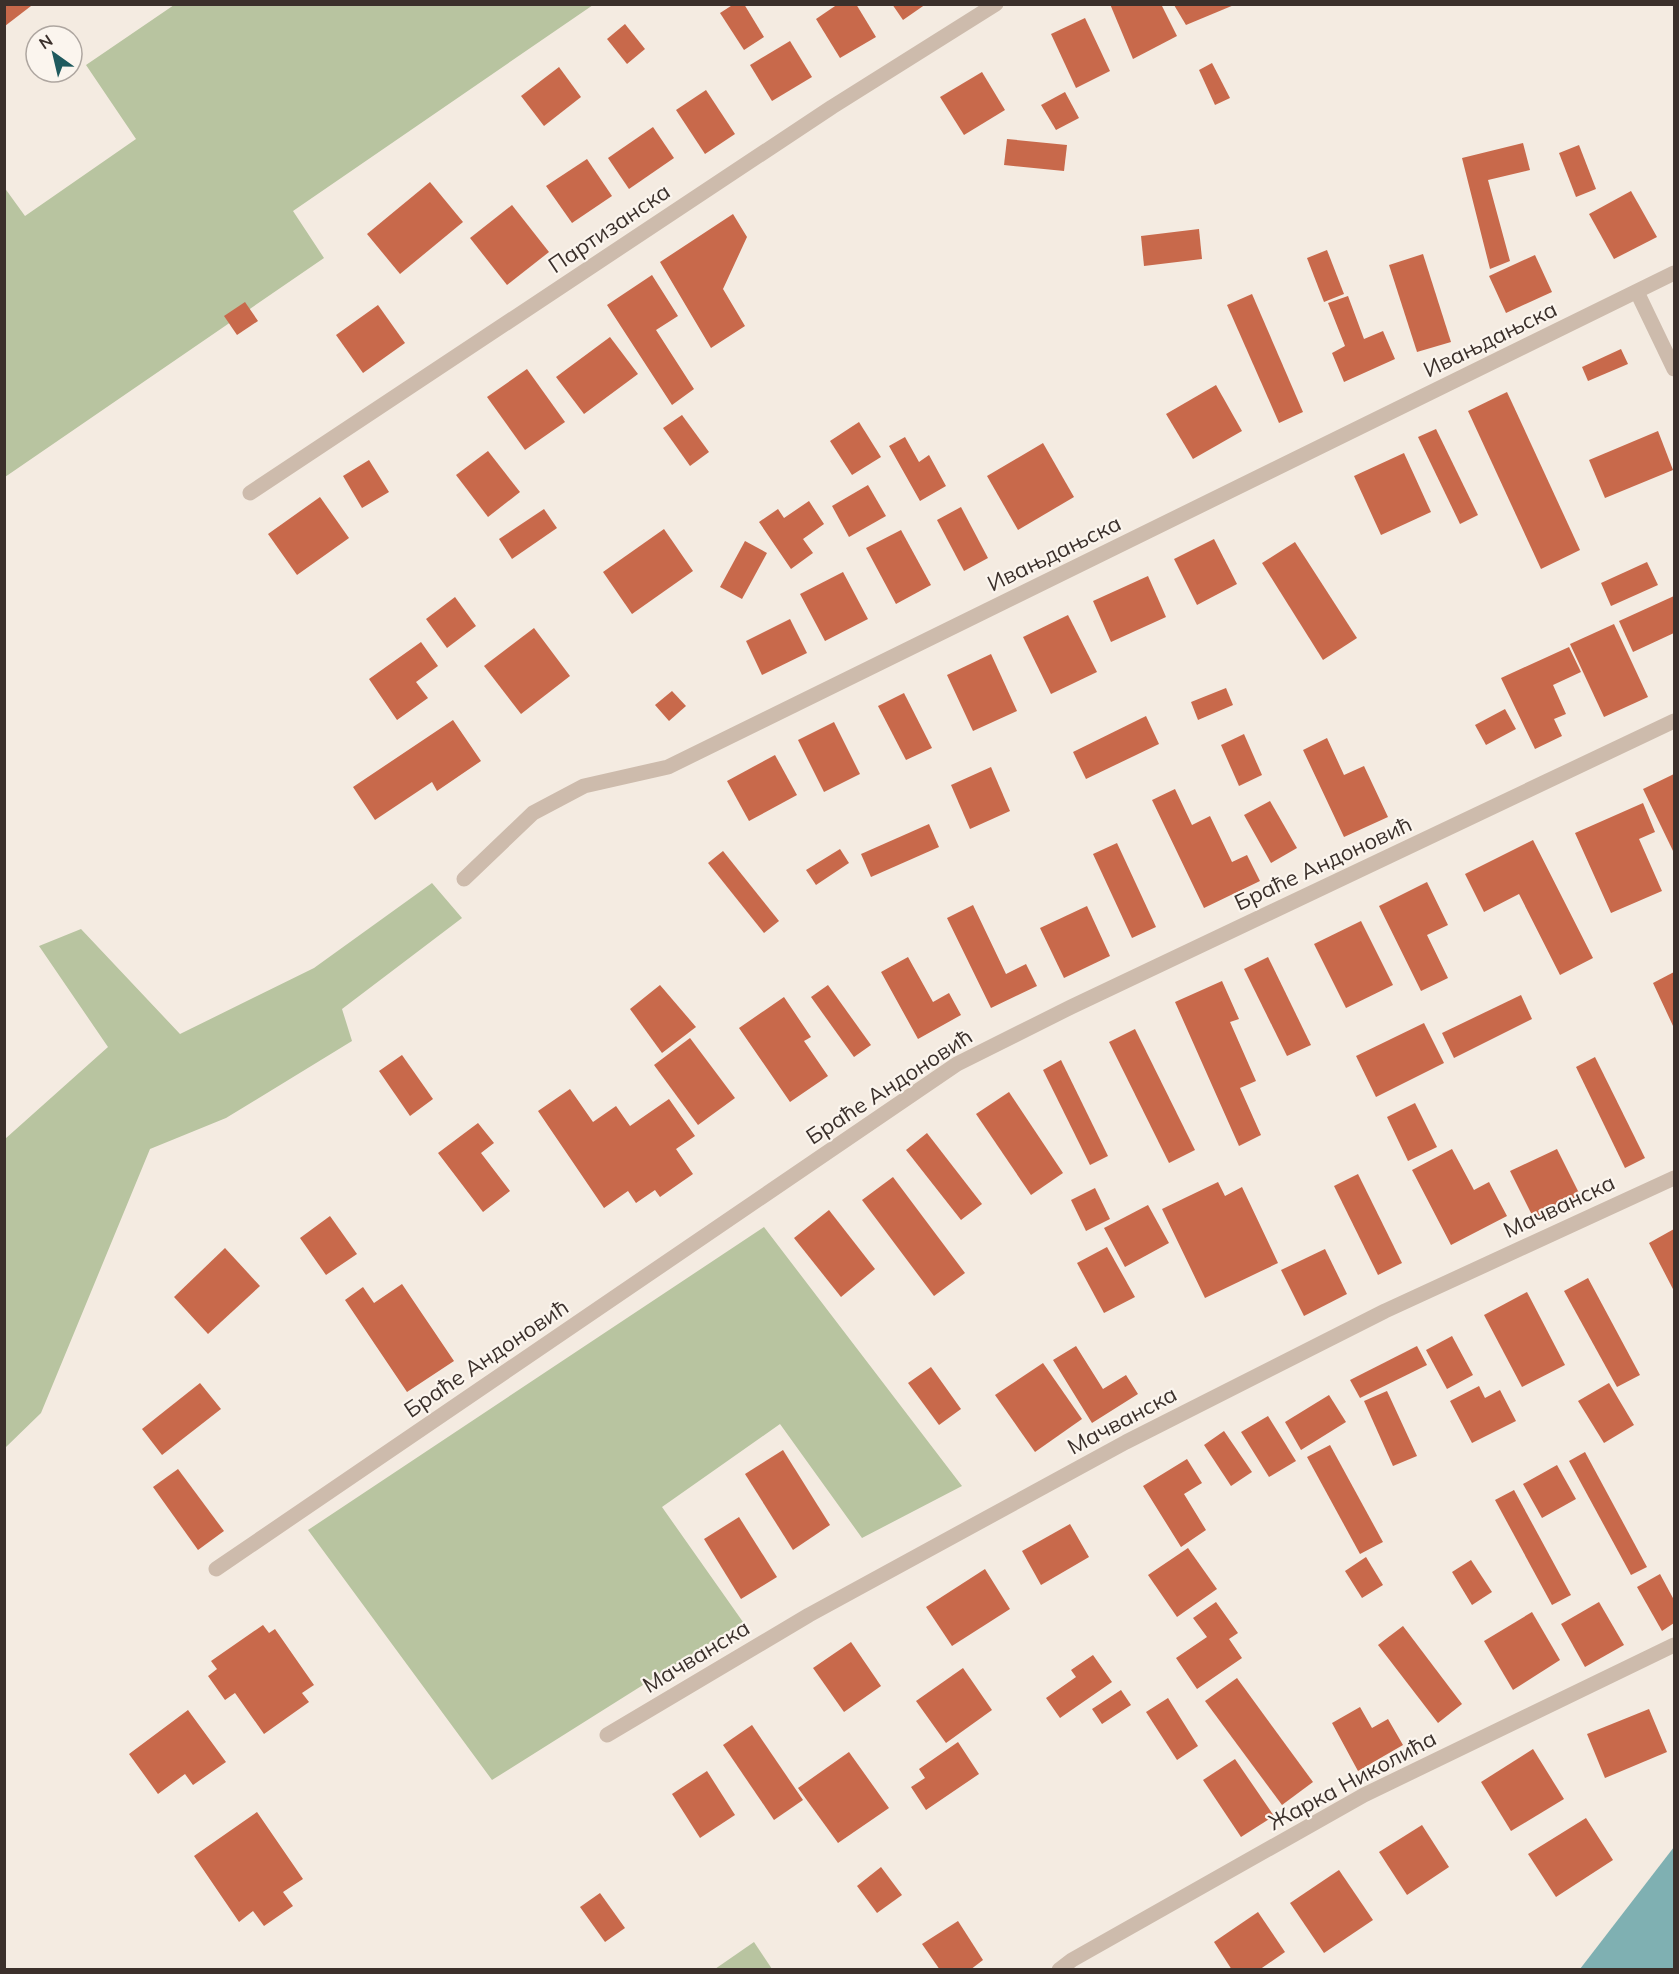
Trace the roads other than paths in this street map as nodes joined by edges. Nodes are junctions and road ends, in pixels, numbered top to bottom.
1 (996, 4) edge
2 (1674, 273) edge
3 (1637, 292) junction
4 (1674, 369) edge
5 (250, 494) dead end
6 (1674, 721) edge
7 (464, 879) dead end
8 (1674, 1178) edge
9 (216, 1569) dead end
10 (1674, 1646) edge
11 (607, 1735) dead end
12 (1059, 1970) edge

1 - 5 street, Партизанска
2 - 3 street, Ивањдањска
3 - 4 street
3 - 7 street, Ивањдањска
6 - 9 street, Браће Андоновић
8 - 11 street, Мачванска
10 - 12 street, Жарка Николића

